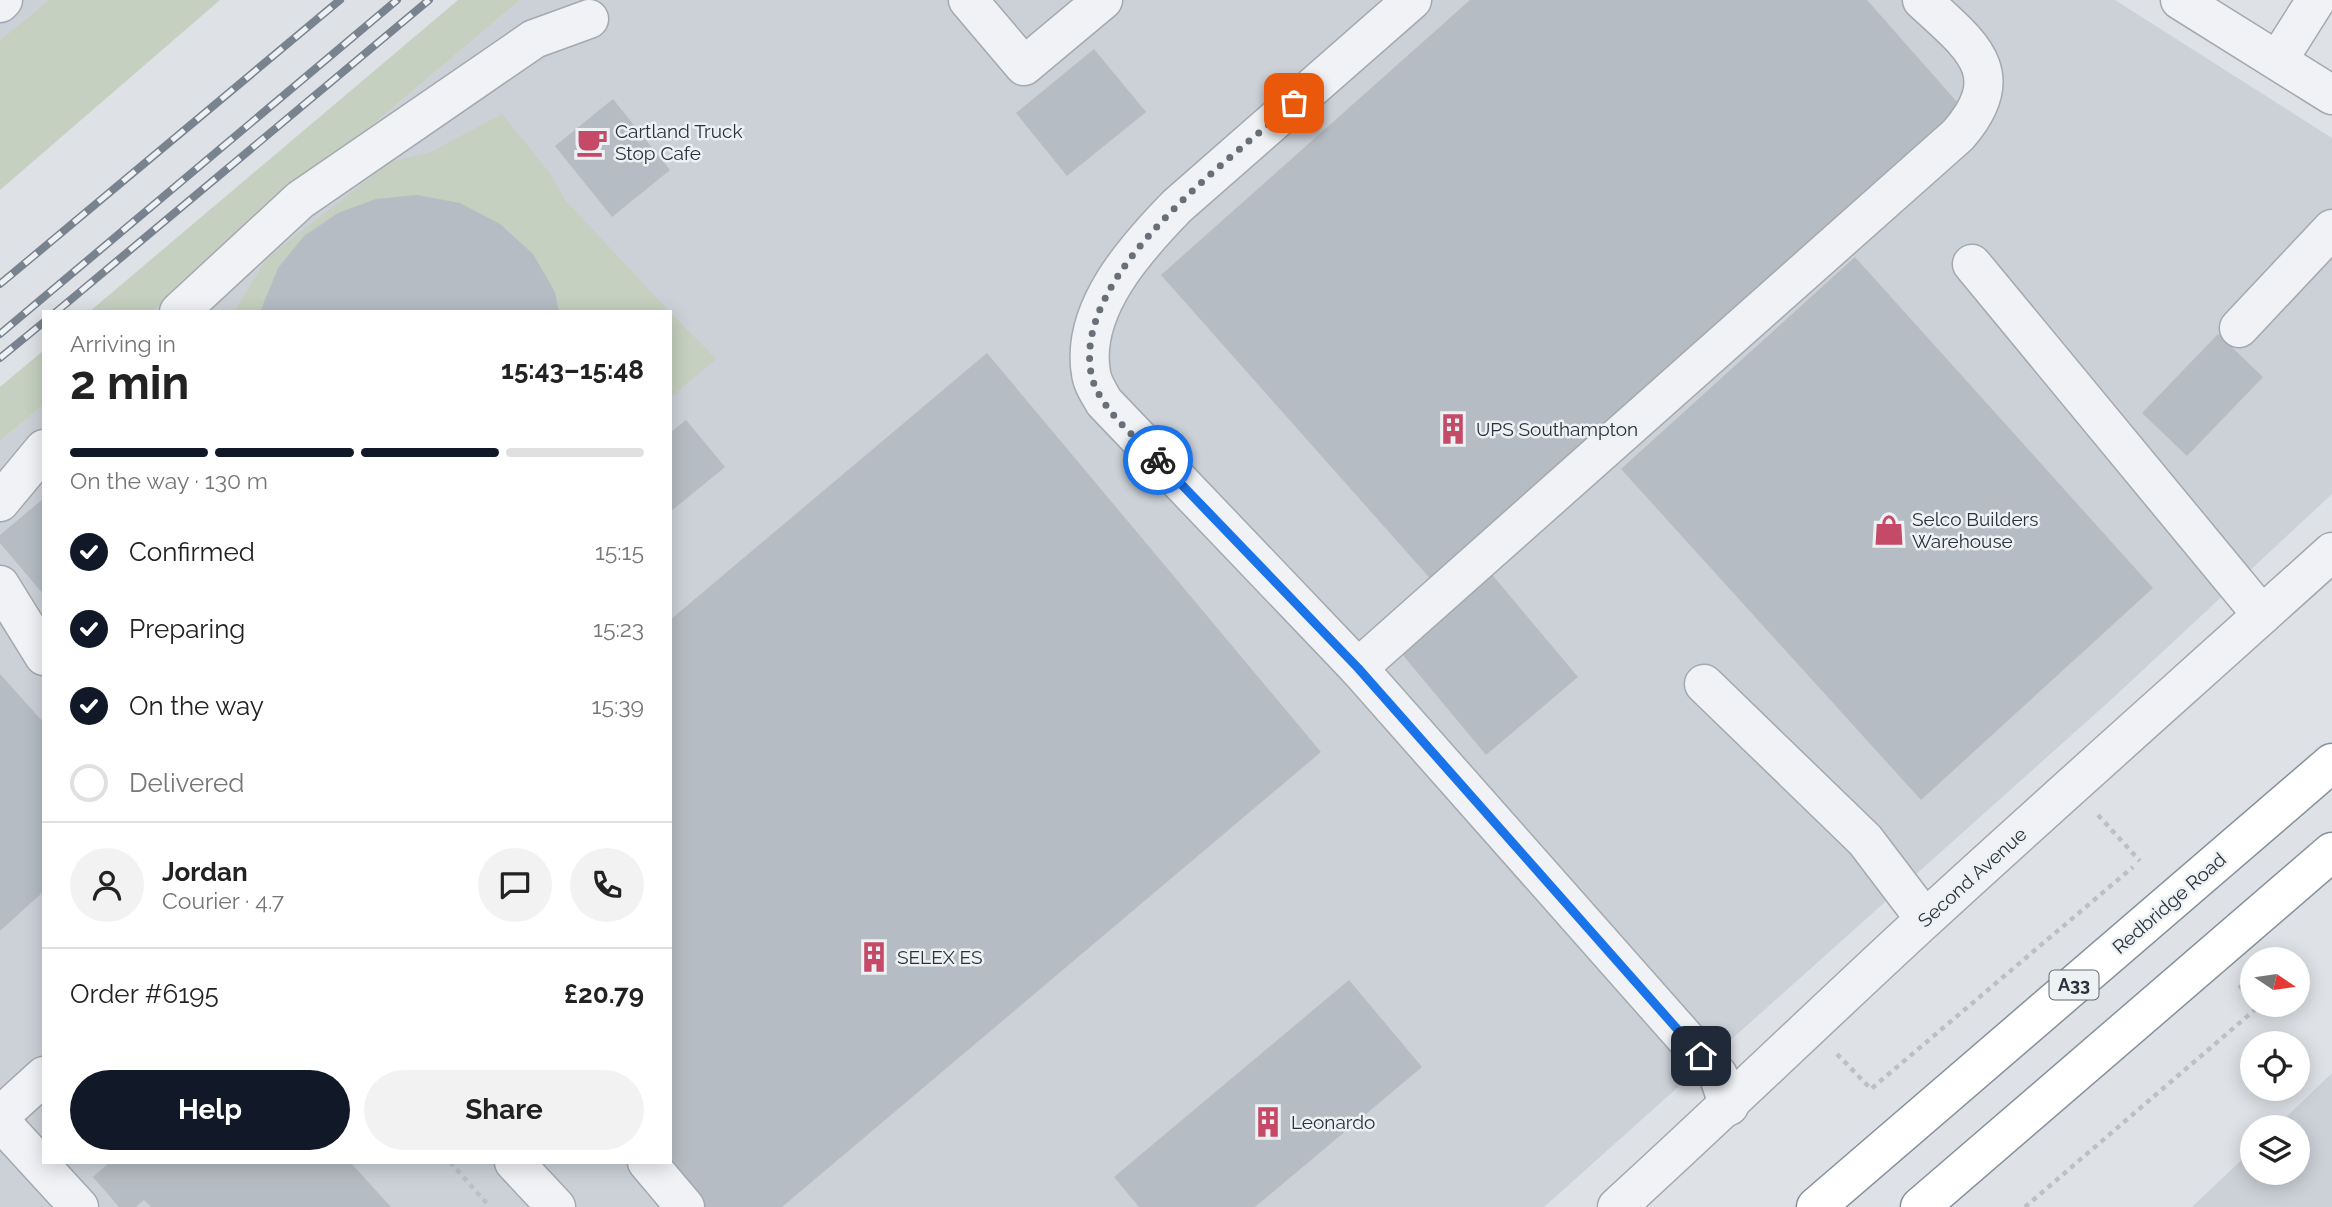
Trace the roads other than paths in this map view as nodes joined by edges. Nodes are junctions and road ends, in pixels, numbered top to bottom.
1 (968, 0) edge
2 (1103, 0) edge
3 (1412, 0) edge
4 (1922, 0) edge
5 (2180, 0) edge
6 (2316, 0) edge
7 (589, 19) dead end
8 (2278, 60) junction
9 (2332, 95) edge
10 (2332, 229) edge
11 (1972, 264) dead end
12 (181, 310) edge
13 (2239, 328) dead end
14 (42, 451) edge
15 (0, 502) edge
16 (2332, 552) edge
17 (0, 585) edge
18 (2262, 615) junction
19 (42, 653) edge
20 (1358, 668) junction
21 (1704, 684) dead end
22 (2332, 763) edge
23 (2332, 852) edge
24 (1925, 919) junction
25 (42, 1078) edge
26 (1729, 1106) junction
27 (0, 1119) edge
28 (516, 1164) edge
29 (649, 1164) edge
30 (79, 1207) edge
31 (556, 1207) edge
32 (685, 1207) edge
33 (1617, 1207) edge
34 (1816, 1207) edge
35 (1920, 1207) edge

1 - 2 street
3 - 20 street
4 - 20 street
5 - 8 street
6 - 8 street
7 - 12 street
8 - 9 street
10 - 13 street
11 - 18 street
14 - 15 street
16 - 18 street, Second Avenue
17 - 19 street
18 - 24 street, Second Avenue
20 - 26 street
21 - 24 street
22 - 34 highway, Redbridge Road / A33
23 - 35 highway
24 - 26 street, Second Avenue
25 - 27 street
26 - 33 street, Second Avenue
27 - 30 street
28 - 31 street
29 - 32 street

